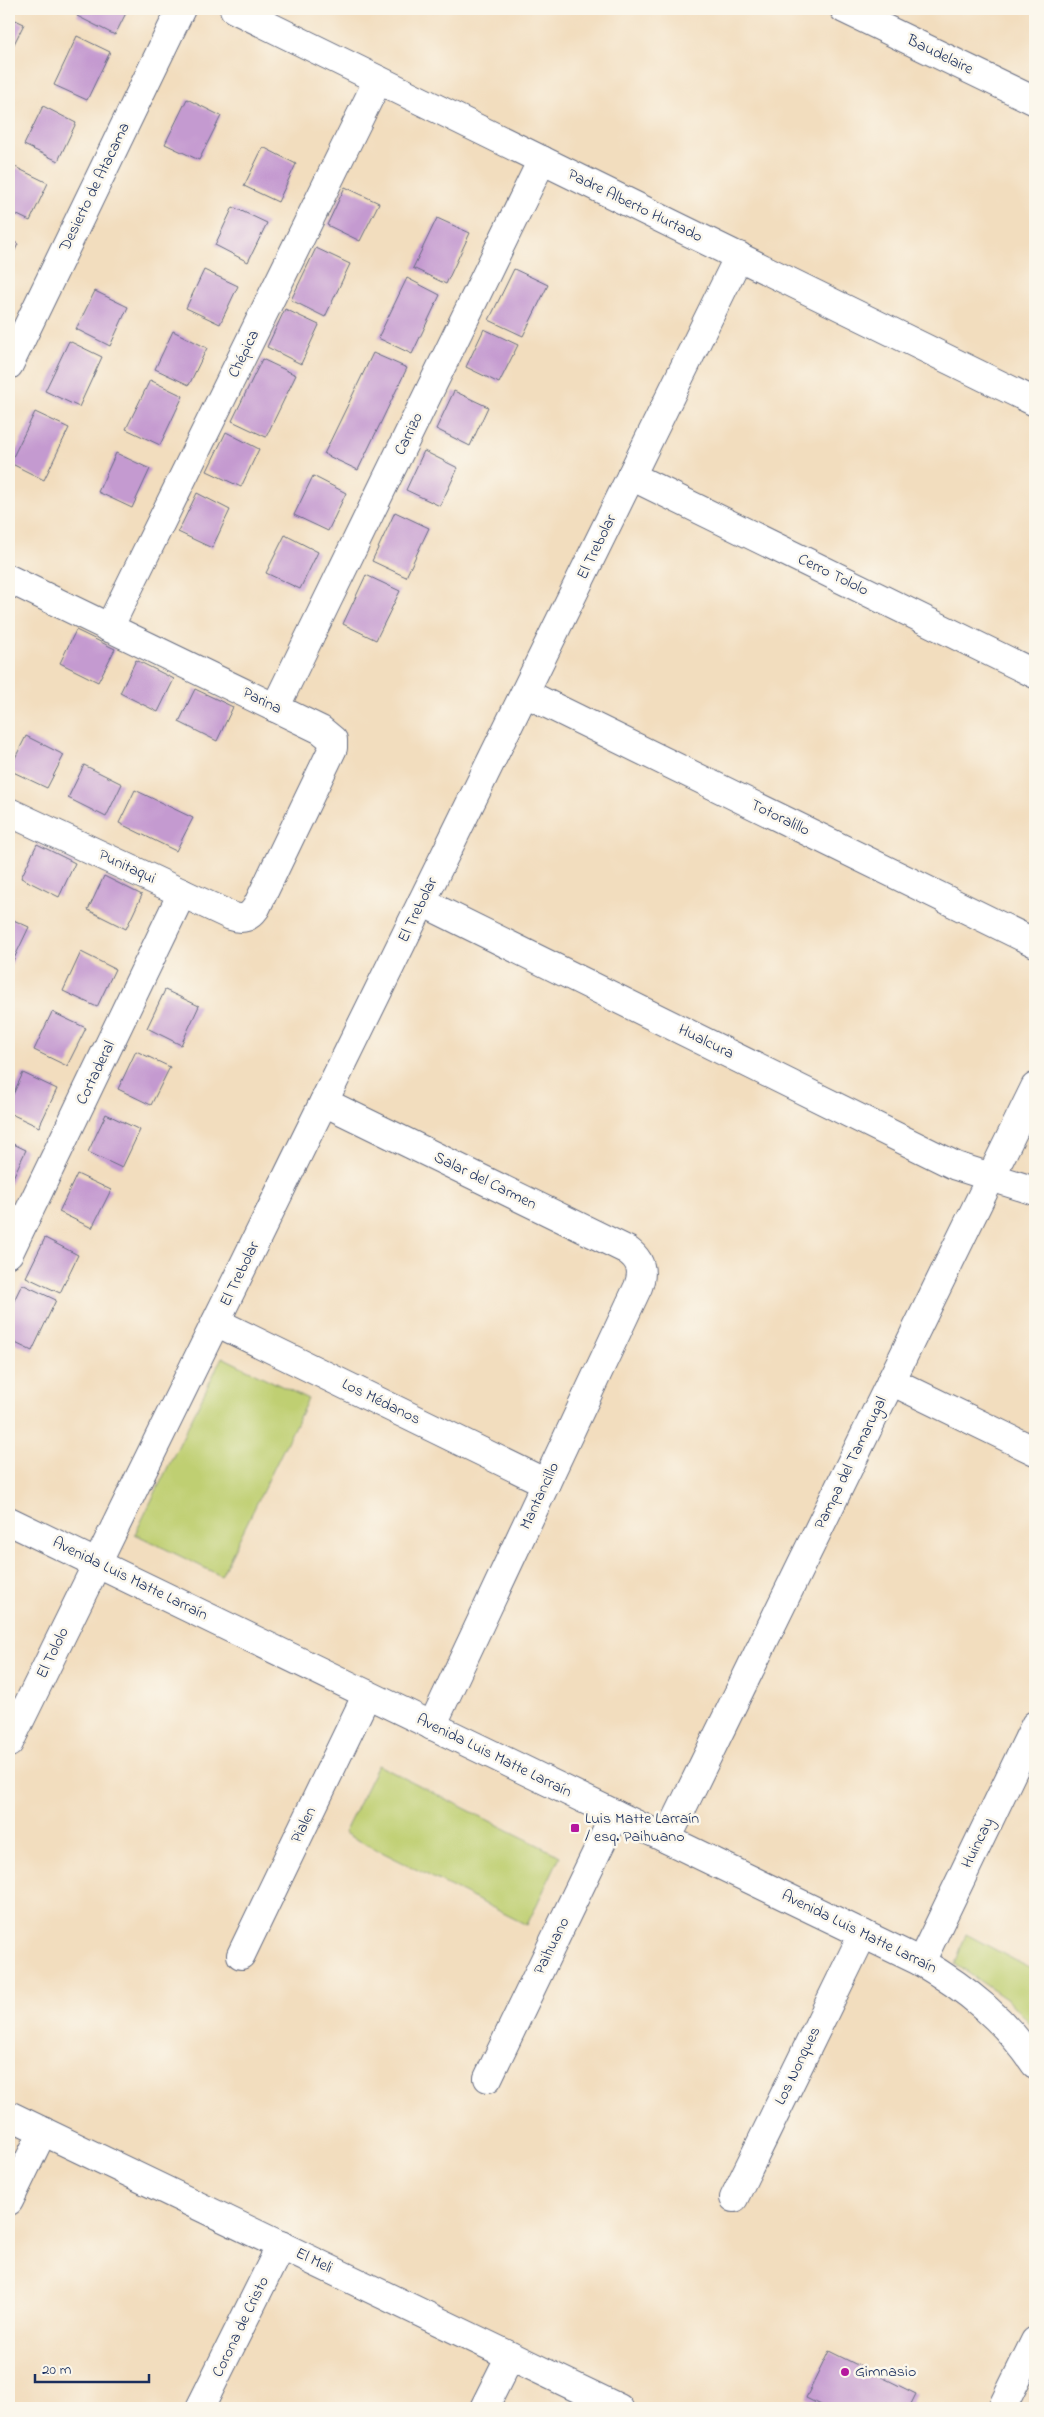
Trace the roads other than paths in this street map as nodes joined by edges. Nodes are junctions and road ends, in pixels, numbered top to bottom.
1 (181, 9) edge
2 (234, 9) edge
3 (844, 9) edge
4 (378, 80) junction
5 (1035, 101) edge
6 (542, 160) junction
7 (739, 256) junction
8 (9, 365) edge
9 (1035, 402) edge
10 (631, 476) junction
11 (9, 579) edge
12 (109, 628) junction
13 (1035, 674) edge
14 (525, 693) junction
15 (275, 708) junction
16 (10, 816) edge
17 (182, 893) junction
18 (422, 902) junction
19 (246, 918) joint
20 (1035, 944) edge
21 (1035, 1087) edge
22 (324, 1102) junction
23 (991, 1176) junction
24 (1035, 1191) edge
25 (9, 1253) edge
26 (640, 1265) joint
27 (216, 1322) junction
28 (891, 1381) junction
29 (1035, 1452) edge
30 (546, 1483) junction
31 (9, 1520) edge
32 (98, 1564) junction
33 (367, 1694) junction
34 (1035, 1725) edge
35 (432, 1726) junction
36 (9, 1743) edge
37 (616, 1814) junction
38 (667, 1839) junction
39 (863, 1934) junction
40 (241, 1955) dead end
41 (921, 1962) junction
42 (1035, 2064) edge
43 (488, 2078) dead end
44 (9, 2115) edge
45 (43, 2131) junction
46 (734, 2198) dead end
47 (9, 2201) edge
48 (281, 2245) junction
49 (1035, 2341) edge
50 (510, 2356) junction
51 (200, 2408) edge
52 (484, 2408) edge
53 (619, 2408) edge
54 (1002, 2408) edge

1 - 8 street, Desierto de Atacama
2 - 4 street, Padre Alberto Hurtado
3 - 5 street, Baudelaire
4 - 6 street, Padre Alberto Hurtado
4 - 12 street, Chépica
6 - 7 street, Padre Alberto Hurtado
6 - 15 street, Carrizo
7 - 9 street, Padre Alberto Hurtado
7 - 10 street, El Trebolar
10 - 13 street, Cerro Tololo
10 - 14 street, El Trebolar
11 - 12 street, Parina
12 - 15 street, Parina
14 - 18 street, El Trebolar
14 - 20 street, Totoralillo
15 - 19 street, Parina
16 - 17 street, Punitaqui
17 - 19 street, Punitaqui
17 - 25 street, Cortaderal
18 - 22 street, El Trebolar
18 - 23 street, Hualcura
21 - 23 street, Pampa del Tamarugal
22 - 26 street, Salar del Carmen
22 - 27 street, El Trebolar
23 - 24 street, Hualcura
23 - 28 street, Pampa del Tamarugal
26 - 30 street, Mantancillo
27 - 30 street, Los Médanos
27 - 32 street, El Trebolar
28 - 29 street
28 - 38 street, Pampa del Tamarugal
30 - 35 street, Mantancillo
31 - 32 street, Avenida Luis Matte Larraín
32 - 33 street, Avenida Luis Matte Larraín
32 - 36 street, El Tololo
33 - 35 street, Avenida Luis Matte Larraín
33 - 40 street, Pialen
34 - 41 street, Huincay
35 - 37 street, Avenida Luis Matte Larraín
37 - 38 street, Avenida Luis Matte Larraín
37 - 43 street, Paihuano
38 - 39 street, Avenida Luis Matte Larraín
39 - 41 street, Avenida Luis Matte Larraín
39 - 46 street, Los Nonques
41 - 42 street, Avenida Luis Matte Larraín
44 - 45 street, El Meli
45 - 47 street
45 - 48 street, El Meli
48 - 50 street, El Meli
48 - 51 street, Corona de Cristo
49 - 54 street
50 - 52 street
50 - 53 street, El Meli

